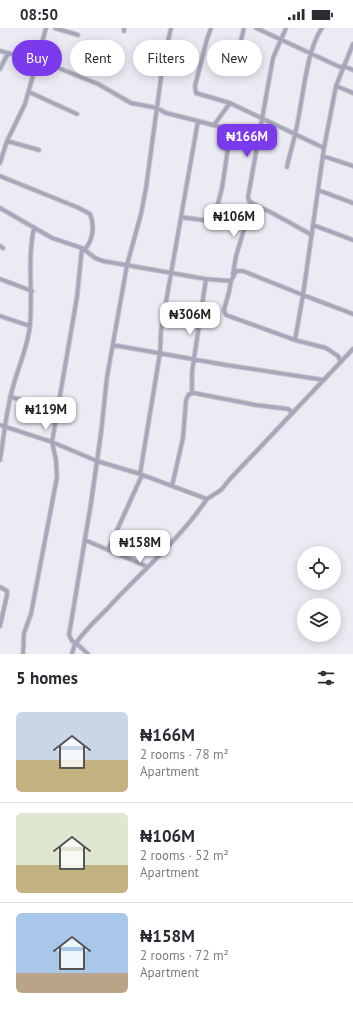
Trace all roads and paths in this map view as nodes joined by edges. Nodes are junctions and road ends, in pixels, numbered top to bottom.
1 (46, 28) edge
2 (55, 28) edge
3 (171, 28) edge
4 (211, 28) edge
5 (244, 28) edge
6 (256, 28) edge
7 (286, 28) edge
8 (322, 28) edge
9 (78, 35) dead end
10 (43, 40) edge
11 (241, 40) edge
12 (280, 40) junction
13 (353, 44) edge
14 (0, 51) edge
15 (8, 53) junction
16 (12, 54) edge
17 (310, 54) junction
18 (343, 67) junction
19 (0, 69) edge
20 (62, 69) edge
21 (353, 70) edge
22 (33, 76) edge
23 (336, 86) junction
24 (29, 92) junction
25 (353, 93) edge
26 (230, 103) junction
27 (157, 108) junction
28 (77, 114) dead end
29 (262, 118) junction
30 (198, 121) junction
31 (214, 125) junction
32 (295, 135) junction
33 (7, 141) junction
34 (324, 148) junction
35 (40, 150) dead end
36 (323, 156) junction
37 (0, 162) edge
38 (353, 166) edge
39 (287, 167) dead end
40 (0, 176) edge
41 (318, 190) junction
42 (252, 203) junction
43 (353, 203) edge
44 (0, 208) edge
45 (182, 217) junction
46 (313, 225) junction
47 (34, 228) junction
48 (312, 235) junction
49 (353, 240) edge
50 (83, 249) junction
51 (127, 265) junction
52 (171, 274) junction
53 (233, 276) junction
54 (0, 279) edge
55 (206, 279) junction
56 (231, 281) junction
57 (32, 291) junction
58 (303, 295) junction
59 (353, 314) edge
60 (0, 316) edge
61 (30, 326) junction
62 (295, 340) junction
63 (113, 345) junction
64 (353, 349) edge
65 (160, 353) junction
66 (194, 359) junction
67 (341, 362) junction
68 (324, 380) junction
69 (192, 393) junction
70 (10, 397) junction
71 (58, 408) junction
72 (292, 412) junction
73 (0, 425) edge
74 (6, 427) junction
75 (52, 442) junction
76 (0, 460) edge
77 (97, 460) junction
78 (141, 474) junction
79 (172, 486) junction
80 (208, 499) junction
81 (85, 540) junction
82 (108, 550) junction
83 (148, 567) junction
84 (0, 587) edge
85 (0, 626) edge
86 (76, 643) junction
87 (23, 654) edge
88 (72, 654) edge
89 (88, 654) edge

1 - 10 street
2 - 9 street
3 - 27 street
4 - 26 street
5 - 11 street
6 - 12 street
7 - 12 street
8 - 17 street
12 - 17 street
12 - 29 street
13 - 18 street
14 - 15 street
15 - 16 street
15 - 19 street
17 - 18 street
17 - 32 street
18 - 21 street
18 - 23 street
20 - 27 street
22 - 24 street
23 - 25 street
23 - 34 street
24 - 28 street
24 - 33 street
26 - 29 street
26 - 31 street
27 - 30 street
27 - 51 street
29 - 32 street
29 - 42 street
30 - 31 street
30 - 45 street
31 - 45 street
32 - 34 street
32 - 39 street
33 - 35 street
33 - 37 street
34 - 36 street
36 - 38 street
36 - 41 street
40 - 50 street
41 - 43 street
41 - 46 street
42 - 48 street
42 - 53 street
44 - 47 street
45 - 52 street
46 - 48 street
46 - 49 street
47 - 50 street
47 - 57 street
48 - 58 street
50 - 51 street
50 - 71 street
51 - 52 street
51 - 63 street
52 - 55 street
52 - 65 street
53 - 56 street
53 - 58 street
54 - 57 street
55 - 56 street
55 - 66 street
56 - 62 street
57 - 61 street
58 - 59 street
58 - 62 street
60 - 61 street
61 - 70 street
62 - 67 street
63 - 65 street
63 - 77 street
64 - 67 street
65 - 66 street
65 - 78 street
66 - 68 street
66 - 69 street
67 - 68 street
68 - 72 street
69 - 72 street
69 - 79 street
70 - 71 street
70 - 74 street
71 - 75 street
72 - 80 street
73 - 74 street
74 - 75 street
74 - 76 street
75 - 77 street
75 - 87 street
77 - 78 street
77 - 81 street
78 - 79 street
78 - 82 street
79 - 80 street
80 - 83 street
81 - 82 street
81 - 86 street
82 - 83 street
83 - 86 street
84 - 85 street
86 - 88 street
86 - 89 street

